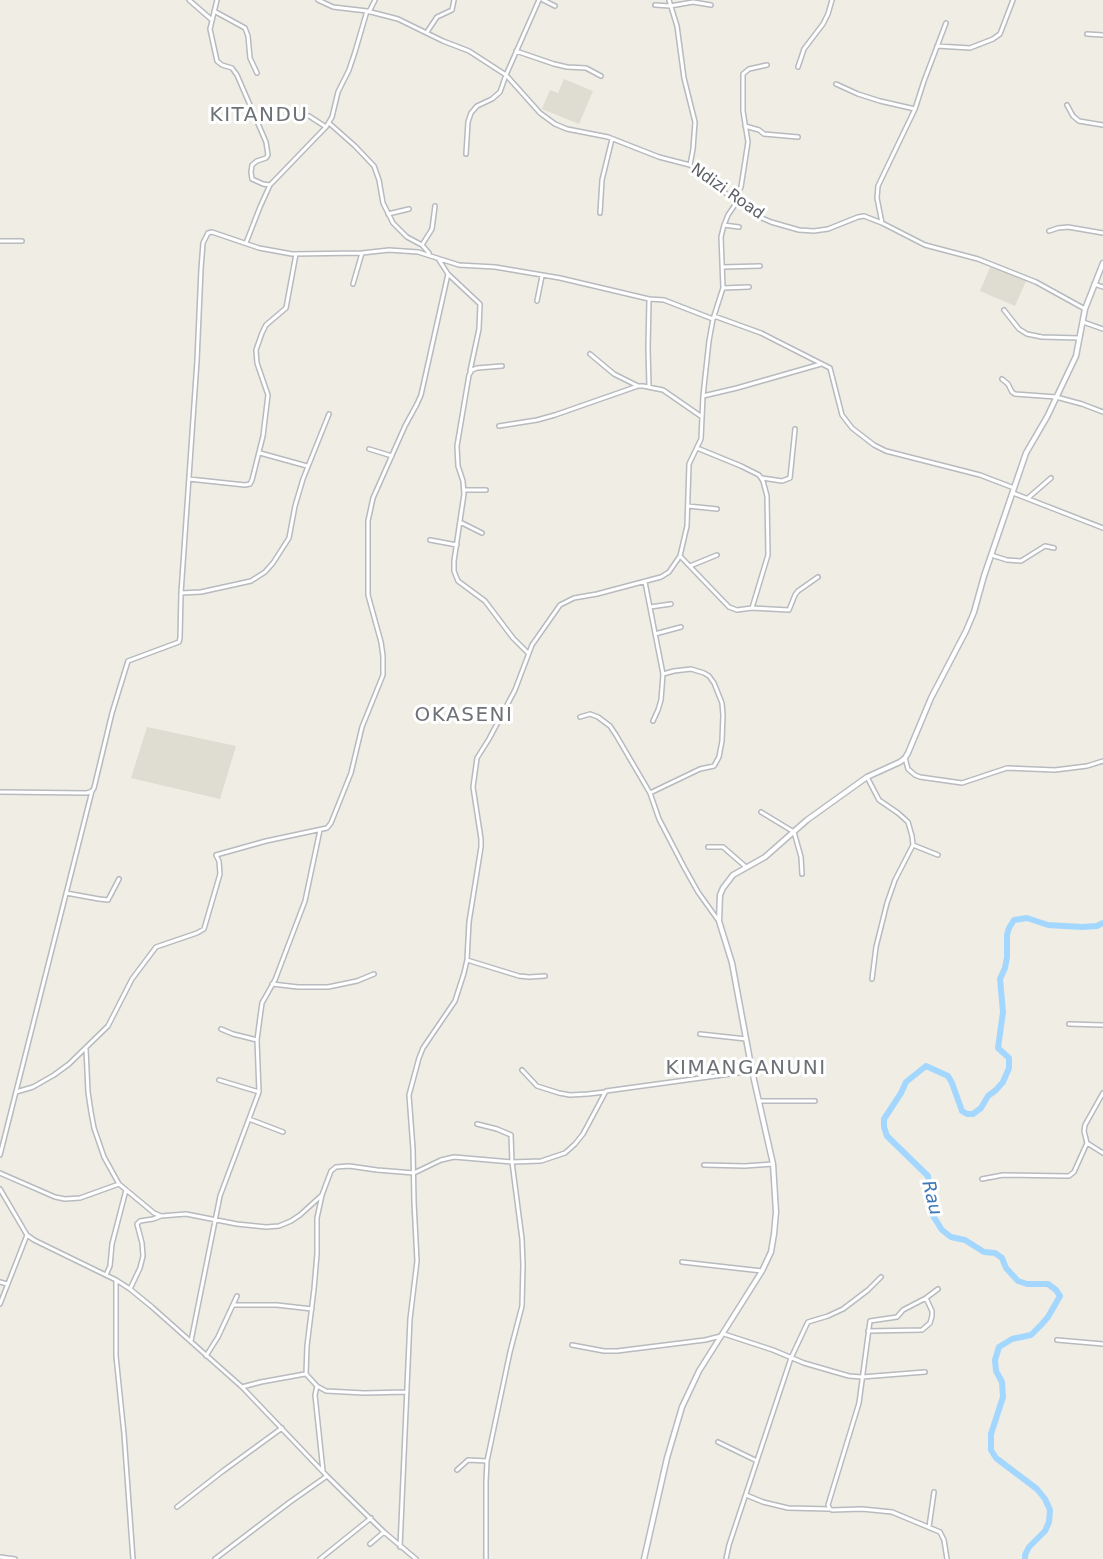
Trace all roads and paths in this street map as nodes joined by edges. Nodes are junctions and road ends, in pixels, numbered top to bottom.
1 (189, 0) edge
2 (217, 0) edge
3 (318, 0) edge
4 (375, 0) edge
5 (454, 0) edge
6 (541, 0) edge
7 (669, 0) edge
8 (832, 0) edge
9 (1014, 0) edge
10 (655, 5) dead end
11 (711, 5) dead end
12 (555, 6) dead end
13 (670, 6) junction
14 (214, 11) junction
15 (368, 12) junction
16 (212, 20) junction
17 (946, 22) dead end
18 (427, 32) junction
19 (1086, 34) dead end
20 (1103, 34) edge
21 (937, 46) junction
22 (516, 51) junction
23 (767, 65) dead end
24 (798, 68) dead end
25 (257, 73) dead end
26 (506, 75) junction
27 (601, 76) dead end
28 (836, 84) dead end
29 (1067, 105) dead end
30 (915, 109) junction
31 (309, 116) dead end
32 (329, 122) junction
33 (1103, 125) edge
34 (745, 126) junction
35 (326, 127) junction
36 (798, 137) dead end
37 (612, 139) junction
38 (466, 154) dead end
39 (690, 165) junction
40 (270, 185) junction
41 (736, 202) junction
42 (435, 206) dead end
43 (409, 209) dead end
44 (600, 213) dead end
45 (388, 214) junction
46 (882, 223) junction
47 (724, 225) junction
48 (739, 227) dead end
49 (1049, 231) dead end
50 (1103, 233) edge
51 (0, 241) edge
52 (22, 241) dead end
53 (246, 243) junction
54 (423, 245) junction
55 (362, 253) junction
56 (296, 254) junction
57 (429, 255) junction
58 (437, 258) junction
59 (1103, 263) edge
60 (760, 266) dead end
61 (723, 267) junction
62 (448, 274) junction
63 (542, 276) junction
64 (353, 284) dead end
65 (1094, 284) junction
66 (749, 287) dead end
67 (1103, 287) edge
68 (723, 288) junction
69 (649, 299) junction
70 (537, 301) dead end
71 (1084, 309) junction
72 (1004, 310) dead end
73 (714, 318) junction
74 (1083, 322) junction
75 (1103, 329) edge
76 (1079, 338) junction
77 (590, 354) dead end
78 (822, 363) junction
79 (502, 366) dead end
80 (470, 373) junction
81 (1002, 379) dead end
82 (638, 386) junction
83 (649, 386) junction
84 (703, 396) junction
85 (1056, 398) junction
86 (1103, 412) edge
87 (329, 414) dead end
88 (702, 417) junction
89 (499, 426) dead end
90 (795, 429) dead end
91 (698, 448) junction
92 (369, 449) dead end
93 (260, 453) junction
94 (392, 456) junction
95 (307, 466) junction
96 (762, 478) junction
97 (1051, 478) dead end
98 (189, 479) junction
99 (486, 489) dead end
100 (464, 490) junction
101 (1014, 490) junction
102 (1028, 498) junction
103 (688, 506) junction
104 (717, 509) dead end
105 (460, 522) junction
106 (1103, 528) edge
107 (482, 533) dead end
108 (430, 540) dead end
109 (457, 545) junction
110 (1054, 548) dead end
111 (717, 555) dead end
112 (991, 555) junction
113 (680, 556) junction
114 (690, 566) junction
115 (818, 577) dead end
116 (645, 582) junction
117 (181, 593) junction
118 (671, 604) dead end
119 (650, 607) junction
120 (752, 608) junction
121 (681, 627) dead end
122 (655, 634) junction
123 (528, 652) junction
124 (663, 674) junction
125 (580, 717) dead end
126 (652, 720) dead end
127 (905, 758) junction
128 (1103, 761) edge
129 (867, 777) junction
130 (92, 791) junction
131 (0, 792) edge
132 (650, 794) junction
133 (762, 812) dead end
134 (320, 830) junction
135 (794, 832) junction
136 (913, 845) junction
137 (708, 846) dead end
138 (938, 855) dead end
139 (746, 867) junction
140 (802, 874) dead end
141 (119, 879) dead end
142 (66, 892) junction
143 (719, 921) junction
144 (467, 960) junction
145 (374, 974) dead end
146 (545, 976) dead end
147 (872, 979) dead end
148 (272, 984) junction
149 (1069, 1024) dead end
150 (1103, 1025) edge
151 (221, 1029) dead end
152 (700, 1034) dead end
153 (746, 1039) junction
154 (257, 1040) junction
155 (86, 1049) junction
156 (522, 1070) dead end
157 (752, 1071) junction
158 (219, 1080) dead end
159 (606, 1091) junction
160 (16, 1092) junction
161 (259, 1092) junction
162 (1103, 1093) edge
163 (760, 1101) junction
164 (815, 1101) dead end
165 (249, 1119) junction
166 (477, 1124) dead end
167 (283, 1132) dead end
168 (1087, 1143) junction
169 (1103, 1153) edge
170 (0, 1155) edge
171 (513, 1162) junction
172 (773, 1164) junction
173 (704, 1165) dead end
174 (0, 1173) edge
175 (414, 1173) junction
176 (982, 1179) dead end
177 (119, 1184) junction
178 (0, 1190) edge
179 (126, 1190) junction
180 (322, 1195) junction
181 (161, 1216) junction
182 (215, 1220) junction
183 (27, 1235) junction
184 (682, 1262) dead end
185 (762, 1271) junction
186 (106, 1275) junction
187 (880, 1277) dead end
188 (116, 1280) junction
189 (0, 1282) edge
190 (7, 1284) junction
191 (130, 1289) junction
192 (938, 1289) dead end
193 (237, 1296) dead end
194 (926, 1298) junction
195 (0, 1304) edge
196 (233, 1305) junction
197 (312, 1310) junction
198 (868, 1331) junction
199 (723, 1335) junction
200 (1057, 1340) dead end
201 (191, 1341) junction
202 (1103, 1344) edge
203 (572, 1345) dead end
204 (206, 1356) junction
205 (791, 1358) junction
206 (925, 1372) dead end
207 (306, 1374) junction
208 (862, 1377) junction
209 (316, 1386) junction
210 (242, 1387) junction
211 (407, 1392) junction
212 (282, 1428) junction
213 (718, 1442) dead end
214 (487, 1461) junction
215 (757, 1461) junction
216 (457, 1470) dead end
217 (323, 1472) junction
218 (327, 1476) junction
219 (934, 1492) dead end
220 (746, 1495) junction
221 (177, 1507) dead end
222 (830, 1509) junction
223 (371, 1518) junction
224 (929, 1527) junction
225 (384, 1532) junction
226 (370, 1544) dead end
227 (400, 1547) junction
228 (0, 1557) edge
229 (15, 1559) edge
230 (133, 1559) edge
231 (215, 1559) edge
232 (320, 1559) edge
233 (416, 1559) edge
234 (486, 1559) edge
235 (644, 1559) edge
236 (726, 1559) edge
237 (947, 1559) edge

1 - 16 street
2 - 14 street
3 - 15 street, Ndizi Road
4 - 15 street
5 - 18 street
6 - 12 street
6 - 22 street
7 - 13 street
8 - 24 street
9 - 21 street
10 - 13 street
11 - 13 street
13 - 39 street
14 - 16 street
14 - 25 street
15 - 18 street, Ndizi Road
15 - 32 street
16 - 40 street
17 - 21 street
18 - 26 street, Ndizi Road
19 - 20 street
21 - 30 street
22 - 26 street
22 - 27 street
23 - 34 street
26 - 37 street, Ndizi Road
26 - 38 street
28 - 30 street
29 - 33 street
30 - 46 street
31 - 35 street
32 - 35 street
32 - 45 street
34 - 36 street
34 - 41 street
35 - 40 street
37 - 39 street, Ndizi Road
37 - 44 street
39 - 41 street, Ndizi Road
40 - 53 street
41 - 46 street, Ndizi Road
41 - 47 street
42 - 54 street
43 - 45 street
45 - 54 street
46 - 71 street, Ndizi Road
47 - 48 street
47 - 61 street
49 - 50 street
51 - 52 street
53 - 56 street
53 - 98 street
54 - 57 street
55 - 56 street
55 - 57 street
55 - 64 street
56 - 93 street
57 - 58 street
58 - 62 street
58 - 63 street
59 - 65 street
60 - 61 street
61 - 68 street
62 - 80 street
62 - 94 street
63 - 69 street
63 - 70 street
65 - 67 street
65 - 71 street
66 - 68 street
68 - 73 street
69 - 73 street
69 - 83 street
71 - 74 street
72 - 76 street
73 - 78 street
73 - 84 street
74 - 75 street
74 - 76 street
76 - 85 street
77 - 82 street
78 - 84 street
78 - 101 street
79 - 80 street
80 - 100 street
81 - 85 street
82 - 83 street
82 - 89 street
83 - 88 street
84 - 88 street
85 - 86 street
85 - 101 street
87 - 95 street
88 - 91 street
90 - 96 street
91 - 96 street
91 - 103 street
92 - 94 street
93 - 95 street
93 - 98 street
94 - 134 street
95 - 117 street
96 - 120 street
97 - 102 street
98 - 117 street
99 - 100 street
100 - 105 street
101 - 102 street
101 - 112 street
102 - 106 street
103 - 104 street
103 - 113 street
105 - 107 street
105 - 109 street
108 - 109 street
109 - 123 street
110 - 112 street
111 - 114 street
112 - 127 street
113 - 114 street
113 - 116 street
114 - 120 street
115 - 120 street
116 - 119 street
116 - 123 street
117 - 130 street
118 - 119 street
119 - 122 street
121 - 122 street
122 - 124 street
123 - 144 street
124 - 126 street
124 - 132 street
125 - 132 street
127 - 128 street
127 - 129 street
129 - 135 street
129 - 136 street
130 - 131 street
130 - 142 street
132 - 143 street
133 - 135 street
134 - 148 street
134 - 155 street
135 - 139 street
135 - 140 street
136 - 138 street
136 - 147 street
137 - 139 street
139 - 143 street
141 - 142 street
142 - 160 street
143 - 153 street
144 - 146 street
144 - 175 street
145 - 148 street
148 - 154 street
149 - 150 street
151 - 154 street
152 - 153 street
153 - 157 street
154 - 161 street
155 - 160 street
155 - 177 street
156 - 159 street
157 - 159 street
157 - 163 street
158 - 161 street
159 - 171 street
160 - 170 street
161 - 165 street
162 - 168 street
163 - 164 street
163 - 172 street
165 - 167 street
165 - 182 street
166 - 171 street
168 - 169 street
168 - 176 street
171 - 175 street
171 - 214 street
172 - 173 street
172 - 185 street
174 - 177 street
175 - 180 street
175 - 211 street
177 - 179 street
178 - 183 street
179 - 181 street
179 - 186 street
180 - 182 street
180 - 197 street
181 - 182 street
181 - 191 street
182 - 201 street
183 - 186 street
183 - 190 street
184 - 185 street
185 - 199 street
186 - 188 street
187 - 205 street
188 - 191 street
188 - 230 street
189 - 190 street
190 - 195 street
191 - 201 street
192 - 194 street
193 - 196 street
194 - 198 street
194 - 198 street
196 - 197 street
196 - 204 street
197 - 207 street
198 - 208 street
199 - 203 street
199 - 205 street
199 - 235 street
200 - 202 street
201 - 204 street
204 - 210 street
205 - 208 street
205 - 215 street
206 - 208 street
207 - 209 street
207 - 210 street
208 - 222 street
209 - 211 street
209 - 217 street
210 - 212 street
211 - 227 street
212 - 217 street
212 - 221 street
213 - 215 street
214 - 216 street
214 - 234 street
215 - 220 street
217 - 218 street
218 - 223 street
218 - 231 street
219 - 224 street
220 - 222 street
220 - 236 street
222 - 224 street
223 - 225 street
223 - 232 street
224 - 237 street
225 - 226 street
225 - 227 street
227 - 233 street
228 - 229 street

